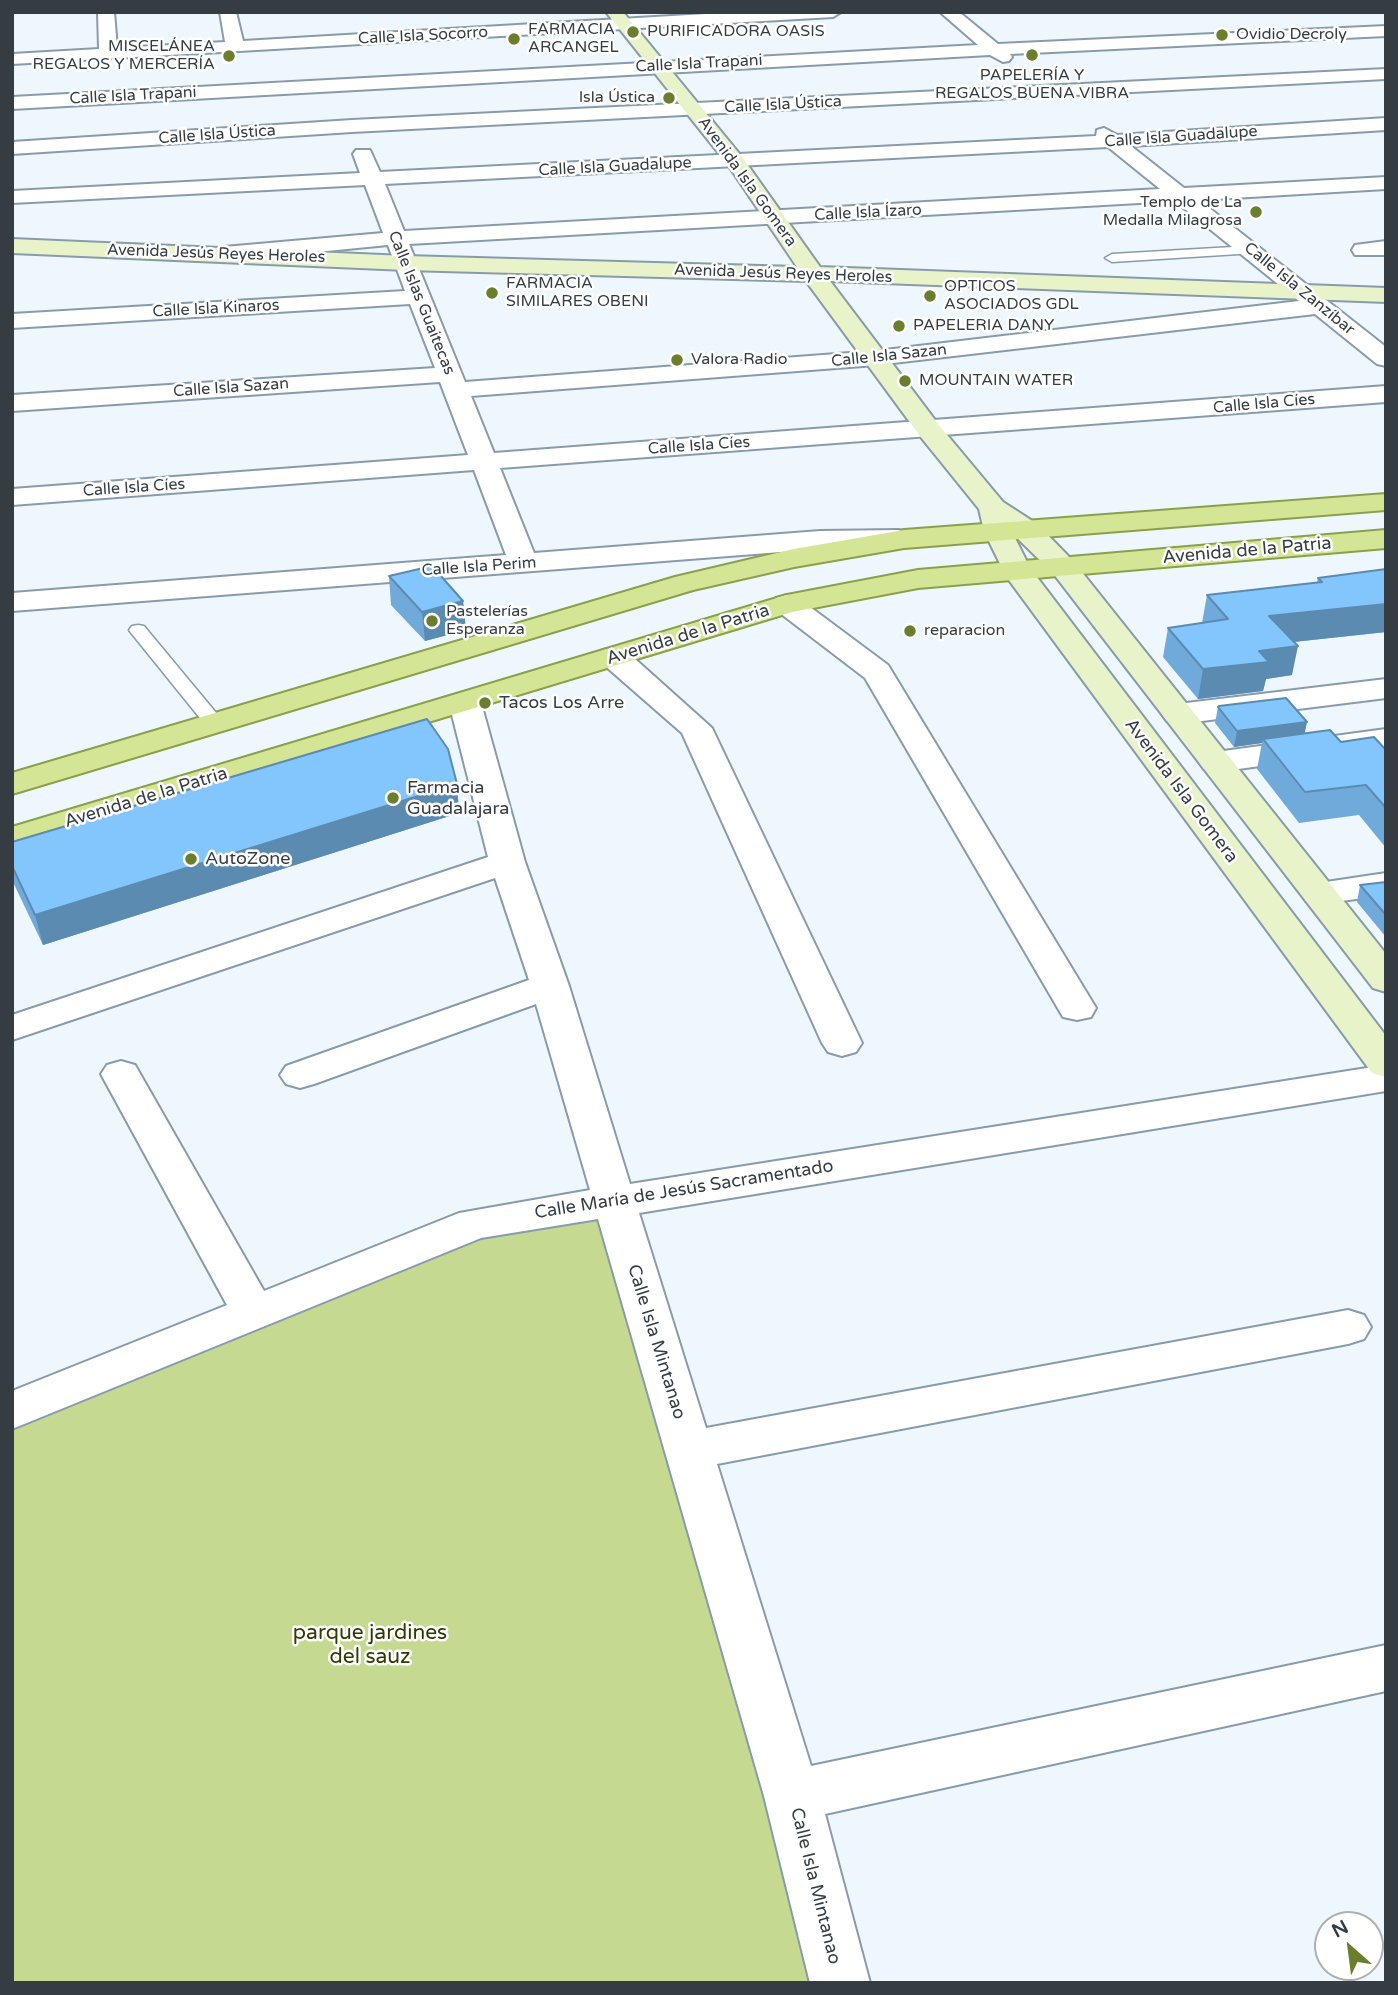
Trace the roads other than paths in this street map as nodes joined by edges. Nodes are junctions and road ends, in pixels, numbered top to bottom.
1 (106, 12) edge
2 (228, 12) edge
3 (467, 12) edge
4 (596, 12) edge
5 (830, 12) edge
6 (947, 12) edge
7 (1257, 18) dead end
8 (619, 19) edge
9 (348, 21) dead end
10 (1386, 31) edge
11 (477, 33) junction
12 (1285, 35) junction
13 (355, 40) junction
14 (318, 41) junction
15 (234, 46) junction
16 (994, 49) junction
17 (108, 54) junction
18 (12, 59) edge
19 (657, 66) junction
20 (1386, 74) edge
21 (1353, 76) junction
22 (335, 83) junction
23 (1049, 93) junction
24 (1386, 95) edge
25 (12, 103) edge
26 (1070, 109) dead end
27 (693, 110) junction
28 (1386, 124) edge
29 (1092, 125) dead end
30 (352, 126) junction
31 (1113, 141) junction
32 (12, 148) edge
33 (735, 161) junction
34 (372, 178) junction
35 (1386, 183) edge
36 (1181, 195) junction
37 (12, 197) edge
38 (775, 218) junction
39 (396, 238) junction
40 (12, 246) edge
41 (1386, 248) edge
42 (1250, 250) junction
43 (1363, 250) dead end
44 (224, 254) junction
45 (1112, 257) dead end
46 (12, 262) edge
47 (412, 279) junction
48 (819, 282) junction
49 (1386, 295) edge
50 (1311, 299) junction
51 (1386, 308) edge
52 (12, 321) edge
53 (876, 358) junction
54 (1386, 359) edge
55 (453, 382) junction
56 (1386, 394) edge
57 (12, 402) edge
58 (929, 430) junction
59 (483, 461) junction
60 (12, 497) edge
61 (1386, 502) edge
62 (1006, 523) junction
63 (904, 539) junction
64 (1386, 539) edge
65 (524, 564) junction
66 (1063, 566) junction
67 (1016, 570) junction
68 (12, 602) edge
69 (787, 604) junction
70 (138, 630) dead end
71 (614, 657) junction
72 (1386, 688) edge
73 (1291, 700) junction
74 (465, 703) junction
75 (1178, 714) junction
76 (215, 724) junction
77 (1386, 739) edge
78 (1328, 747) junction
79 (1216, 762) junction
80 (12, 785) edge
81 (12, 838) edge
82 (507, 862) junction
83 (1386, 884) edge
84 (1319, 893) junction
85 (1379, 962) edge
86 (550, 986) junction
87 (1077, 1008) dead end
88 (14, 1028) edge
89 (842, 1043) dead end
90 (1386, 1065) edge
91 (121, 1074) dead end
92 (300, 1075) dead end
93 (1386, 1078) edge
94 (614, 1201) junction
95 (254, 1313) junction
96 (1348, 1327) dead end
97 (12, 1410) edge
98 (689, 1450) junction
99 (1386, 1668) edge
100 (792, 1796) junction
101 (840, 1983) edge

1 - 17 street
2 - 15 street
3 - 11 street
4 - 8 street, Avenida Isla Gomera
5 - 8 street, Calle Isla Socorro
6 - 16 street
7 - 12 street
8 - 11 street, Calle Isla Socorro
8 - 19 street, Avenida Isla Gomera
9 - 13 street
10 - 12 street, Calle Isla Trapani
11 - 13 street, Calle Isla Socorro
12 - 16 street, Calle Isla Trapani
12 - 21 street
13 - 14 street, Calle Isla Socorro
14 - 15 street, Calle Isla Socorro
14 - 22 street, Calle Islas Guaitecas
15 - 17 street, Calle Isla Socorro
16 - 19 street, Calle Isla Trapani
16 - 23 street
17 - 18 street, Calle Isla Socorro
19 - 22 street, Calle Isla Trapani
19 - 27 street, Avenida Isla Gomera
20 - 21 street, Calle Isla Ústica
21 - 23 street, Calle Isla Ústica
21 - 24 street
22 - 25 street, Calle Isla Trapani
22 - 30 street, Calle Islas Guaitecas
23 - 26 street
23 - 27 street, Calle Isla Ústica
27 - 30 street, Calle Isla Ústica
27 - 33 street, Avenida Isla Gomera
28 - 31 street, Calle Isla Guadalupe
29 - 31 street, Calle Isla Zanzíbar
30 - 32 street, Calle Isla Ústica
30 - 34 street, Calle Islas Guaitecas
31 - 33 street, Calle Isla Guadalupe
31 - 36 street, Calle Isla Zanzíbar
33 - 34 street, Calle Isla Guadalupe
33 - 38 street, Avenida Isla Gomera
34 - 37 street, Calle Isla Guadalupe
34 - 39 street, Calle Islas Guaitecas
35 - 36 street, Calle Isla Ízaro
36 - 38 street, Calle Isla Ízaro
36 - 42 street, Calle Isla Zanzíbar
38 - 39 street, Calle Isla Ízaro
38 - 48 street, Avenida Isla Gomera
39 - 44 street, Calle Isla Ízaro
39 - 47 street, Calle Islas Guaitecas
40 - 44 street, Avenida Jesús Reyes Heroles
41 - 43 street
42 - 45 lane
42 - 50 street, Calle Isla Zanzíbar
44 - 47 street, Avenida Jesús Reyes Heroles
46 - 47 street, Avenida Jesús Reyes Heroles
47 - 48 street, Avenida Jesús Reyes Heroles
47 - 52 street, Calle Isla Kinaros
47 - 55 street, Calle Islas Guaitecas
48 - 50 street, Avenida Jesús Reyes Heroles
48 - 53 street, Avenida Isla Gomera
49 - 50 street, Avenida Jesús Reyes Heroles
50 - 51 street, Avenida Jesús Reyes Heroles
50 - 53 street, Calle Isla Sazan
50 - 54 street, Calle Isla Zanzíbar
53 - 55 street, Calle Isla Sazan
53 - 58 street, Avenida Isla Gomera
55 - 57 street, Calle Isla Sazan
55 - 59 street, Calle Islas Guaitecas
56 - 58 street, Calle Isla Cíes
58 - 59 street, Calle Isla Cíes
58 - 62 street, Avenida Isla Gomera
59 - 60 street, Calle Isla Cíes
59 - 65 street, Calle Islas Guaitecas
61 - 62 main road
62 - 63 main road
62 - 66 street, Avenida Isla Gomera
62 - 67 street, Avenida Isla Gomera
63 - 65 street, Calle Isla Perim
63 - 76 main road
64 - 66 main road, Avenida de la Patria
65 - 68 street, Calle Isla Perim
66 - 67 main road, Avenida de la Patria
66 - 75 street, Avenida Isla Gomera
67 - 69 main road, Avenida de la Patria
67 - 90 street, Avenida Isla Gomera
69 - 71 main road, Avenida de la Patria
69 - 87 street
70 - 76 lane
71 - 74 main road, Avenida de la Patria
71 - 89 street
72 - 73 street
73 - 75 street
73 - 78 street
74 - 81 main road, Avenida de la Patria
74 - 82 street, Calle Isla Mintanao
75 - 79 street, Avenida Isla Gomera
76 - 80 main road
77 - 78 street
78 - 79 street
79 - 84 street, Avenida Isla Gomera
82 - 86 street, Calle Isla Mintanao
82 - 88 street
83 - 84 street
84 - 85 street, Avenida Isla Gomera
86 - 92 street
86 - 94 street, Calle Isla Mintanao
91 - 95 street
93 - 94 street, Calle María de Jesús Sacramentado
94 - 95 street, Calle María de Jesús Sacramentado
94 - 98 street, Calle Isla Mintanao
95 - 97 street, Calle María de Jesús Sacramentado
96 - 98 street
98 - 100 street, Calle Isla Mintanao
99 - 100 street
100 - 101 street, Calle Isla Mintanao

